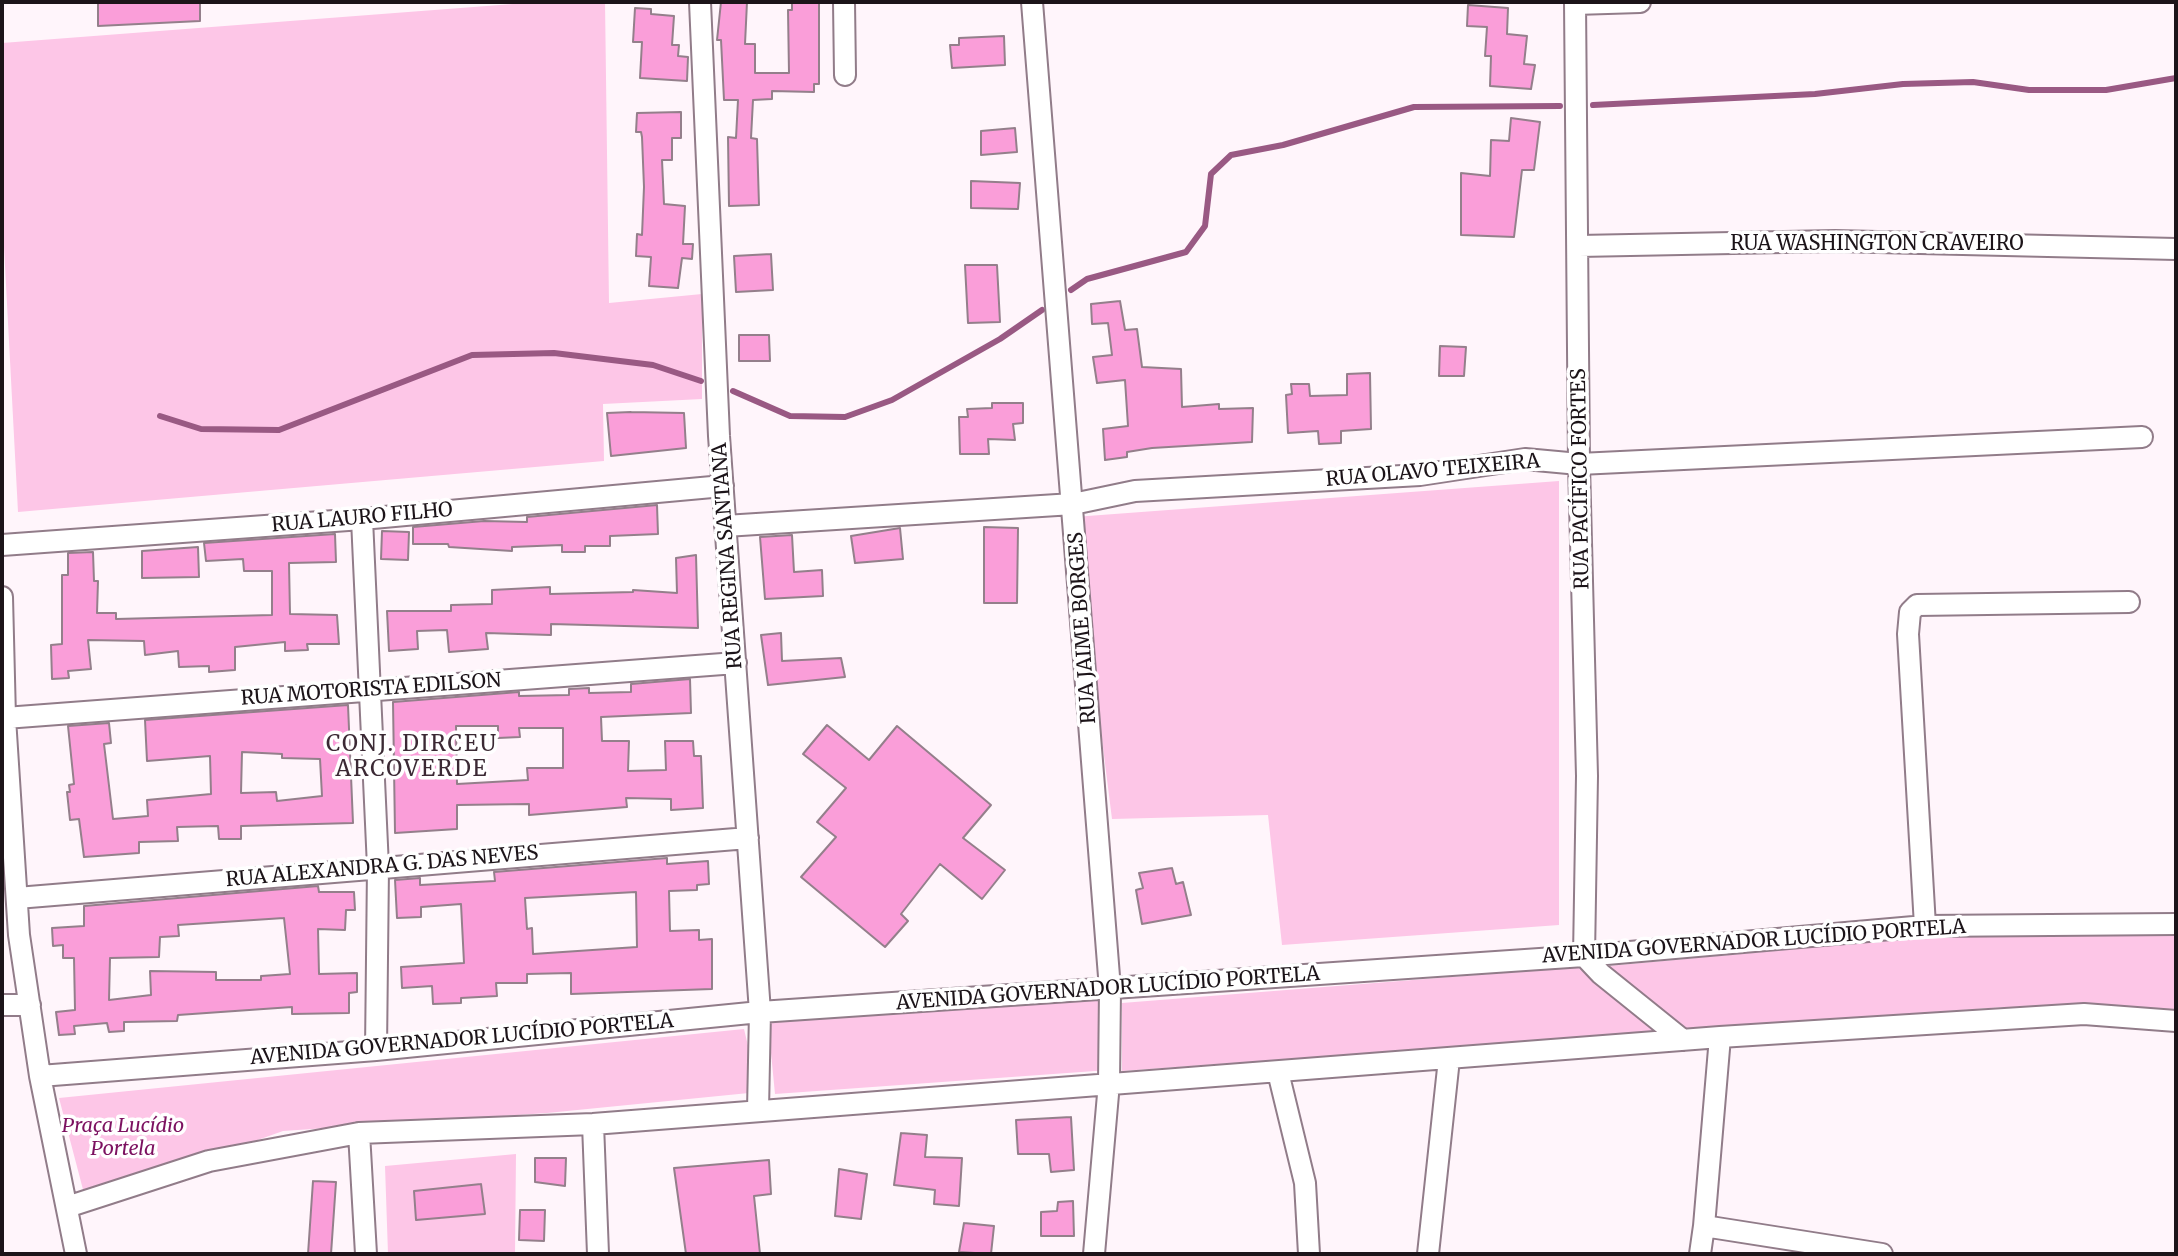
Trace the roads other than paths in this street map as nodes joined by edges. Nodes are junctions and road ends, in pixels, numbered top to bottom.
1 (700, 2) edge
2 (844, 2) edge
3 (1032, 2) edge
4 (1640, 2) edge
5 (1575, 3) edge
6 (845, 75) dead end
7 (1579, 246) junction
8 (2176, 249) edge
9 (2142, 437) dead end
10 (1579, 464) junction
11 (723, 486) junction
12 (1073, 504) junction
13 (362, 519) junction
14 (725, 526) junction
15 (2, 545) edge
16 (2, 597) edge
17 (2129, 602) dead end
18 (736, 663) junction
19 (3, 675) edge
20 (372, 690) junction
21 (5, 718) junction
22 (748, 838) junction
23 (378, 867) junction
24 (17, 898) junction
25 (2176, 924) edge
26 (1925, 926) junction
27 (1584, 956) junction
28 (1110, 989) junction
29 (2, 1005) edge
30 (30, 1005) junction
31 (760, 1012) junction
32 (2176, 1021) edge
33 (1720, 1037) junction
34 (1683, 1040) junction
35 (376, 1050) junction
36 (1449, 1059) junction
37 (1278, 1072) junction
38 (40, 1076) junction
39 (1109, 1083) junction
40 (758, 1110) junction
41 (593, 1124) junction
42 (359, 1133) junction
43 (67, 1207) junction
44 (1713, 1229) junction
45 (76, 1254) edge
46 (366, 1254) edge
47 (598, 1254) edge
48 (1094, 1254) edge
49 (1309, 1254) edge
50 (1428, 1254) edge
51 (1700, 1254) edge
52 (1882, 1254) edge

1 - 11 street, RUA REGINA SANTANA
2 - 6 street
3 - 12 street, RUA JAIME BORGES
4 - 5 street
5 - 7 street, RUA PACÍFICO FORTES
7 - 8 street, RUA WASHINGTON CRAVEIRO
7 - 10 street, RUA PACÍFICO FORTES
9 - 10 street, RUA OLAVO TEIXEIRA
10 - 12 street, RUA OLAVO TEIXEIRA
10 - 27 street, RUA PACÍFICO FORTES
11 - 13 street, RUA LAURO FILHO
11 - 14 street, RUA REGINA SANTANA
12 - 14 street, RUA OLAVO TEIXEIRA
12 - 28 street, RUA JAIME BORGES
13 - 15 street, RUA LAURO FILHO
13 - 20 street
14 - 18 street, RUA REGINA SANTANA
16 - 19 street
17 - 26 street
18 - 20 street, RUA MOTORISTA EDILSON
18 - 22 street, RUA REGINA SANTANA
19 - 21 street
20 - 21 street, RUA MOTORISTA EDILSON
20 - 23 street
21 - 24 street
22 - 23 street, RUA ALEXANDRA G. DAS NEVES
22 - 31 street, RUA REGINA SANTANA
23 - 24 street, RUA ALEXANDRA G. DAS NEVES
23 - 35 street
24 - 30 street
25 - 26 street, AVENIDA GOVERNADOR LUCÍDIO PORTELA
26 - 27 street, AVENIDA GOVERNADOR LUCÍDIO PORTELA
27 - 28 street, AVENIDA GOVERNADOR LUCÍDIO PORTELA
27 - 34 street
28 - 31 street, AVENIDA GOVERNADOR LUCÍDIO PORTELA
28 - 39 street, RUA JAIME BORGES
29 - 30 street
30 - 38 street
31 - 35 street, AVENIDA GOVERNADOR LUCÍDIO PORTELA
31 - 40 street, RUA REGINA SANTANA
32 - 33 street
33 - 34 street
33 - 44 street
34 - 36 street
35 - 38 street, AVENIDA GOVERNADOR LUCÍDIO PORTELA
36 - 37 street
36 - 50 street
37 - 39 street
37 - 49 street
38 - 43 street
39 - 40 street
39 - 48 street, RUA JAIME BORGES
40 - 41 street
41 - 42 street
41 - 47 street
42 - 43 street
42 - 46 street
43 - 45 street
44 - 51 street
44 - 52 street

